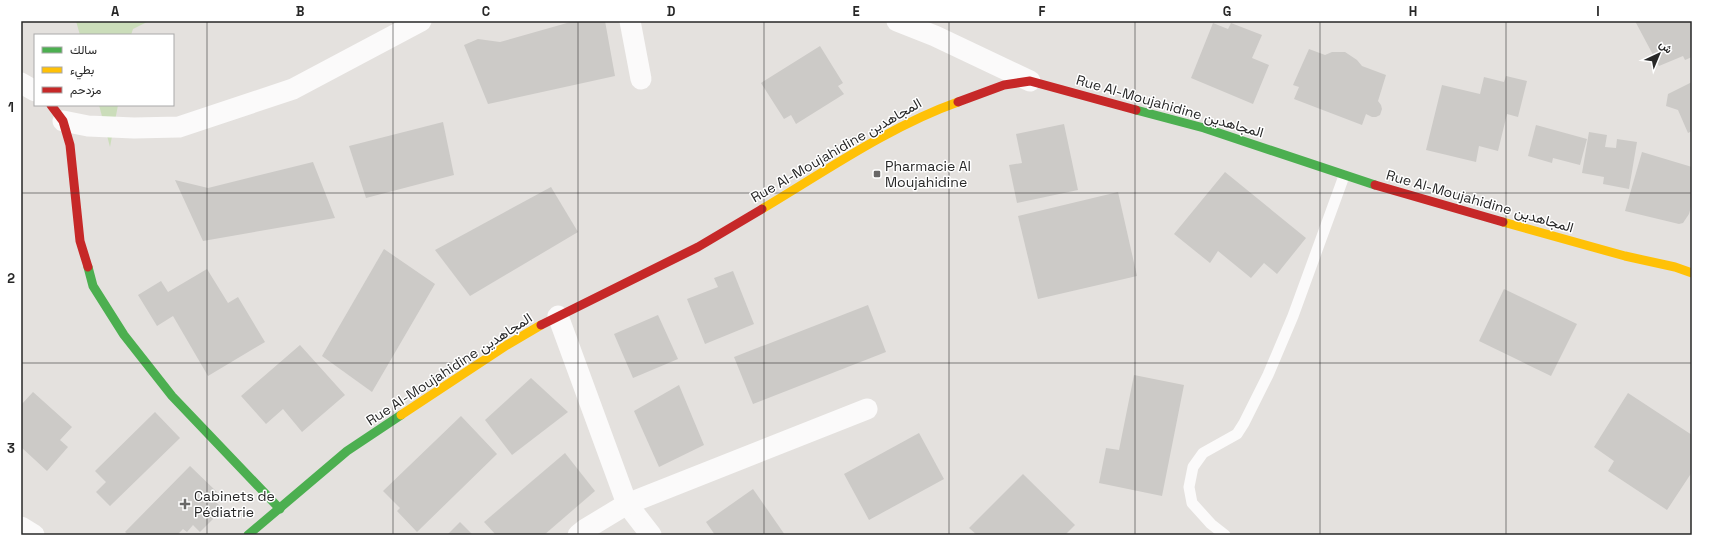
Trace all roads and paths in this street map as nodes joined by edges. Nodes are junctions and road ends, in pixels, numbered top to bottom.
1 (420, 21) edge
2 (630, 21) edge
3 (897, 21) edge
4 (641, 79) dead end
5 (1030, 80) junction
6 (21, 83) edge
7 (34, 90) edge
8 (58, 113) edge
9 (1344, 176) junction
10 (1692, 273) edge
11 (558, 316) junction
12 (867, 409) dead end
13 (627, 504) junction
14 (280, 508) junction
15 (21, 527) edge
16 (34, 535) edge
17 (248, 535) edge
18 (578, 535) edge
19 (651, 535) edge
20 (1225, 535) edge

1 - 8 street
2 - 4 street
3 - 5 street
5 - 9 street, Rue Al-Moujahidine المجاهدين
5 - 11 street, Rue Al-Moujahidine المجاهدين
6 - 7 street
8 - 14 street
9 - 10 street, Rue Al-Moujahidine المجاهدين
9 - 20 lane
11 - 13 street
11 - 14 street, Rue Al-Moujahidine المجاهدين
12 - 13 street
13 - 18 street
13 - 19 street
14 - 17 street, Rue Al-Moujahidine المجاهدين
15 - 16 street

